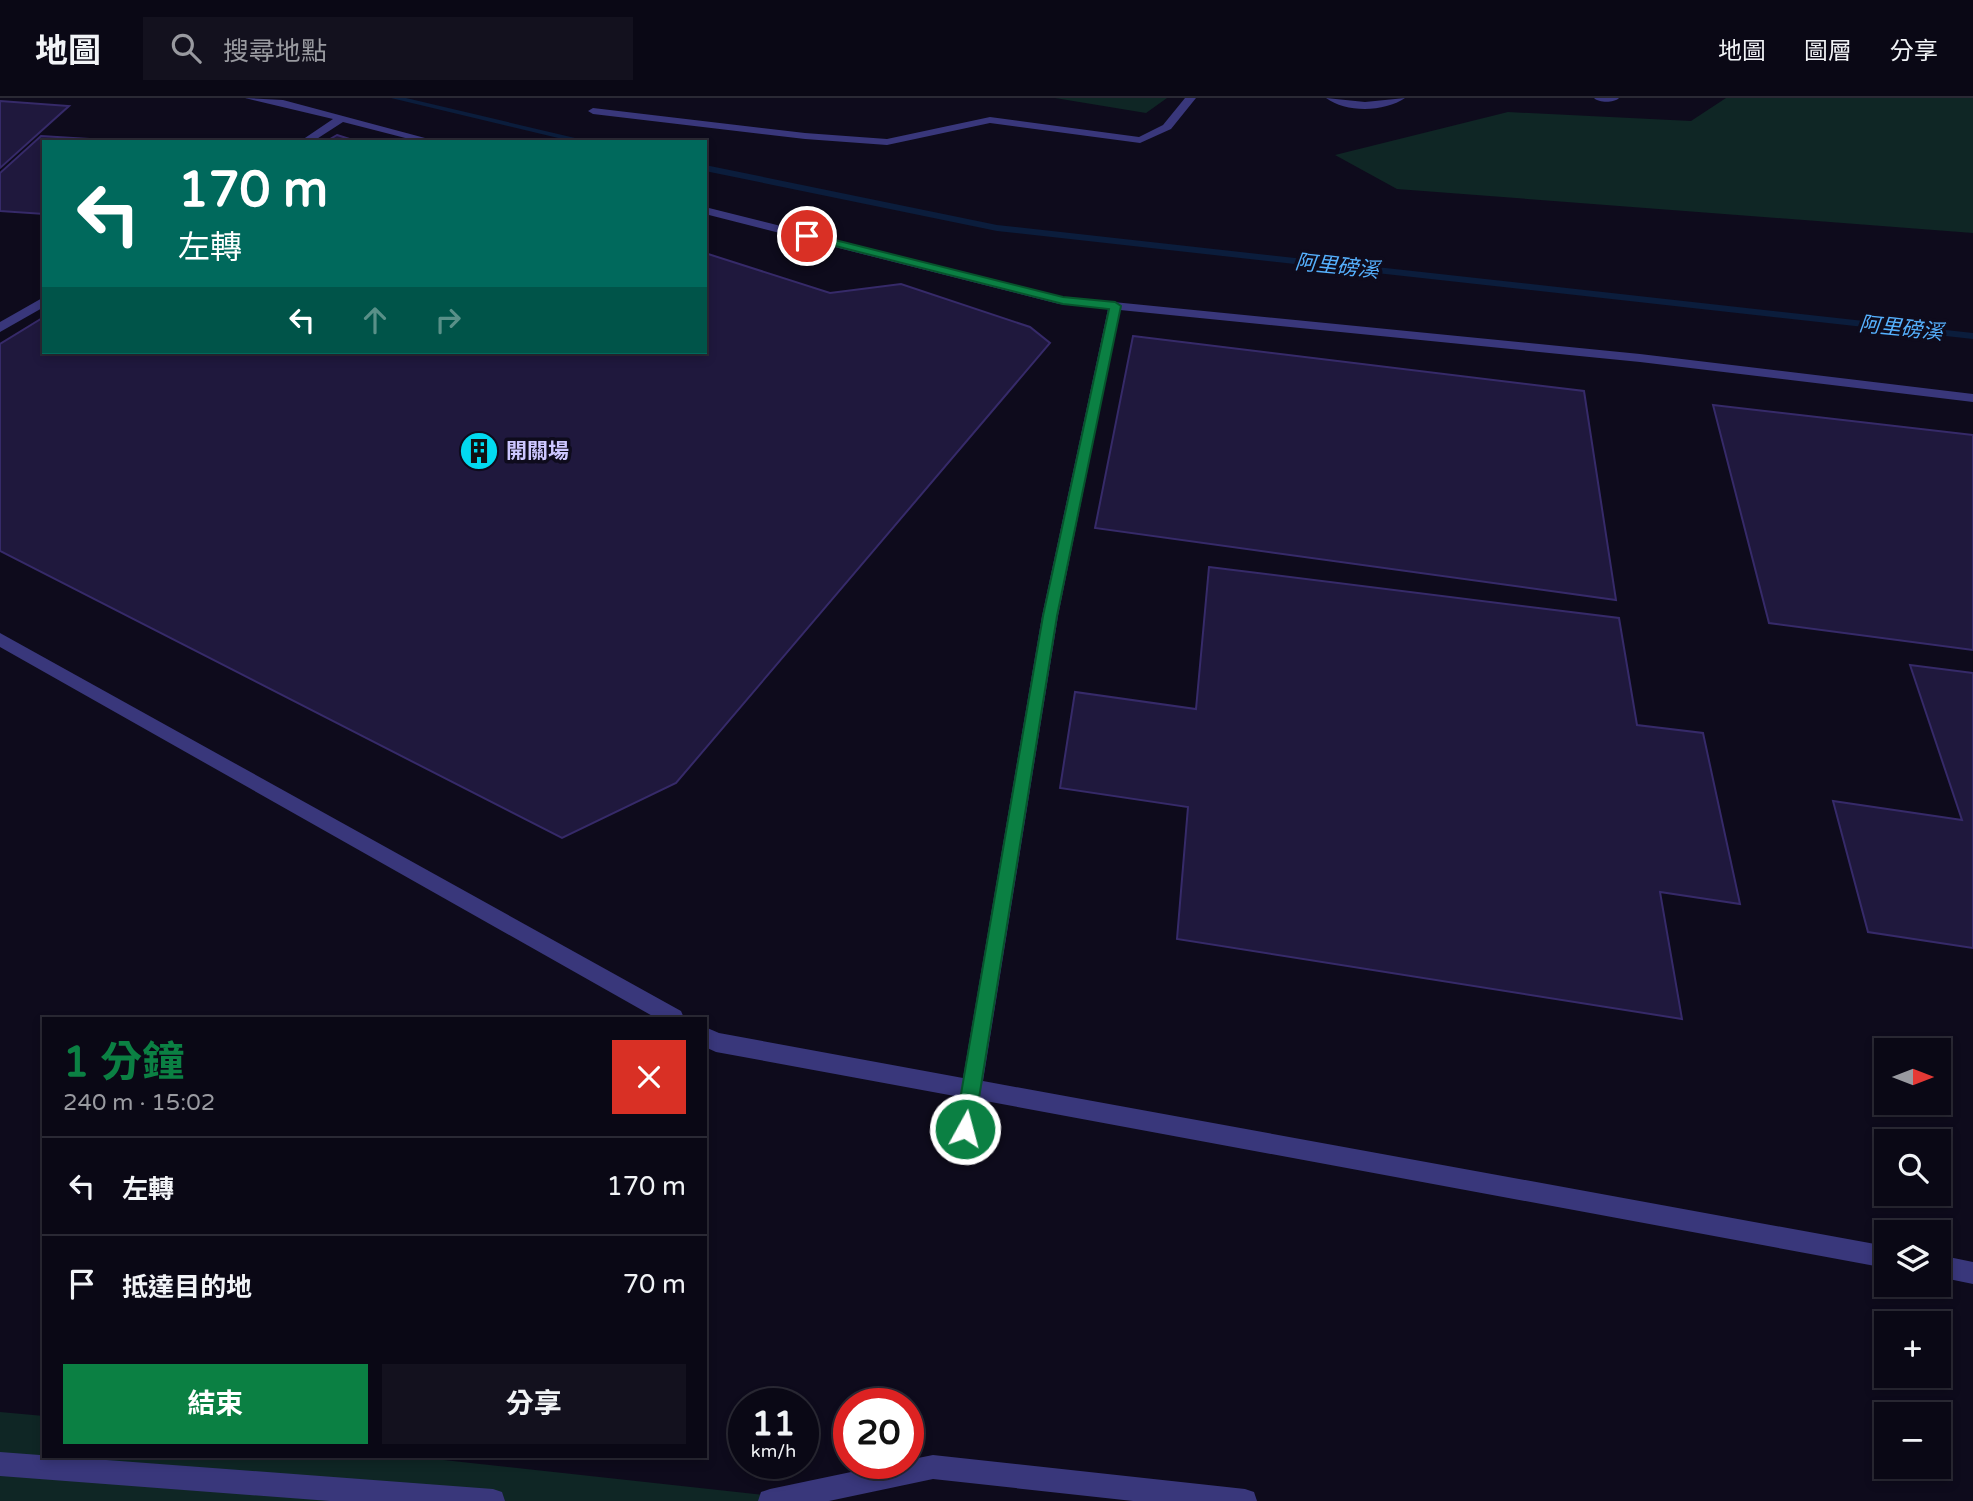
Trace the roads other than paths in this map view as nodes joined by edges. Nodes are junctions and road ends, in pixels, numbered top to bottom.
1 (250, 98) edge
2 (1191, 98) edge
3 (1331, 98) edge
4 (1400, 98) edge
5 (1599, 98) edge
6 (1614, 98) edge
7 (593, 111) dead end
8 (342, 118) junction
9 (307, 140) edge
10 (427, 140) edge
11 (707, 211) edge
12 (42, 303) edge
13 (1115, 306) junction
14 (0, 328) edge
15 (1973, 398) edge
16 (0, 639) edge
17 (672, 1017) edge
18 (707, 1037) edge
19 (970, 1088) junction
20 (965, 1129) dead end
21 (1874, 1255) edge
22 (1951, 1268) edge
23 (1973, 1273) edge
24 (0, 1464) edge
25 (493, 1501) edge
26 (769, 1501) edge
27 (1245, 1501) edge

1 - 8 lane
2 - 7 lane
3 - 4 lane
5 - 6 lane
8 - 9 lane
8 - 10 lane
11 - 13 lane
12 - 14 lane
13 - 15 lane
13 - 19 lane
16 - 17 lane
18 - 19 lane
19 - 20 lane
19 - 21 lane
22 - 23 lane
24 - 25 lane
26 - 27 lane

